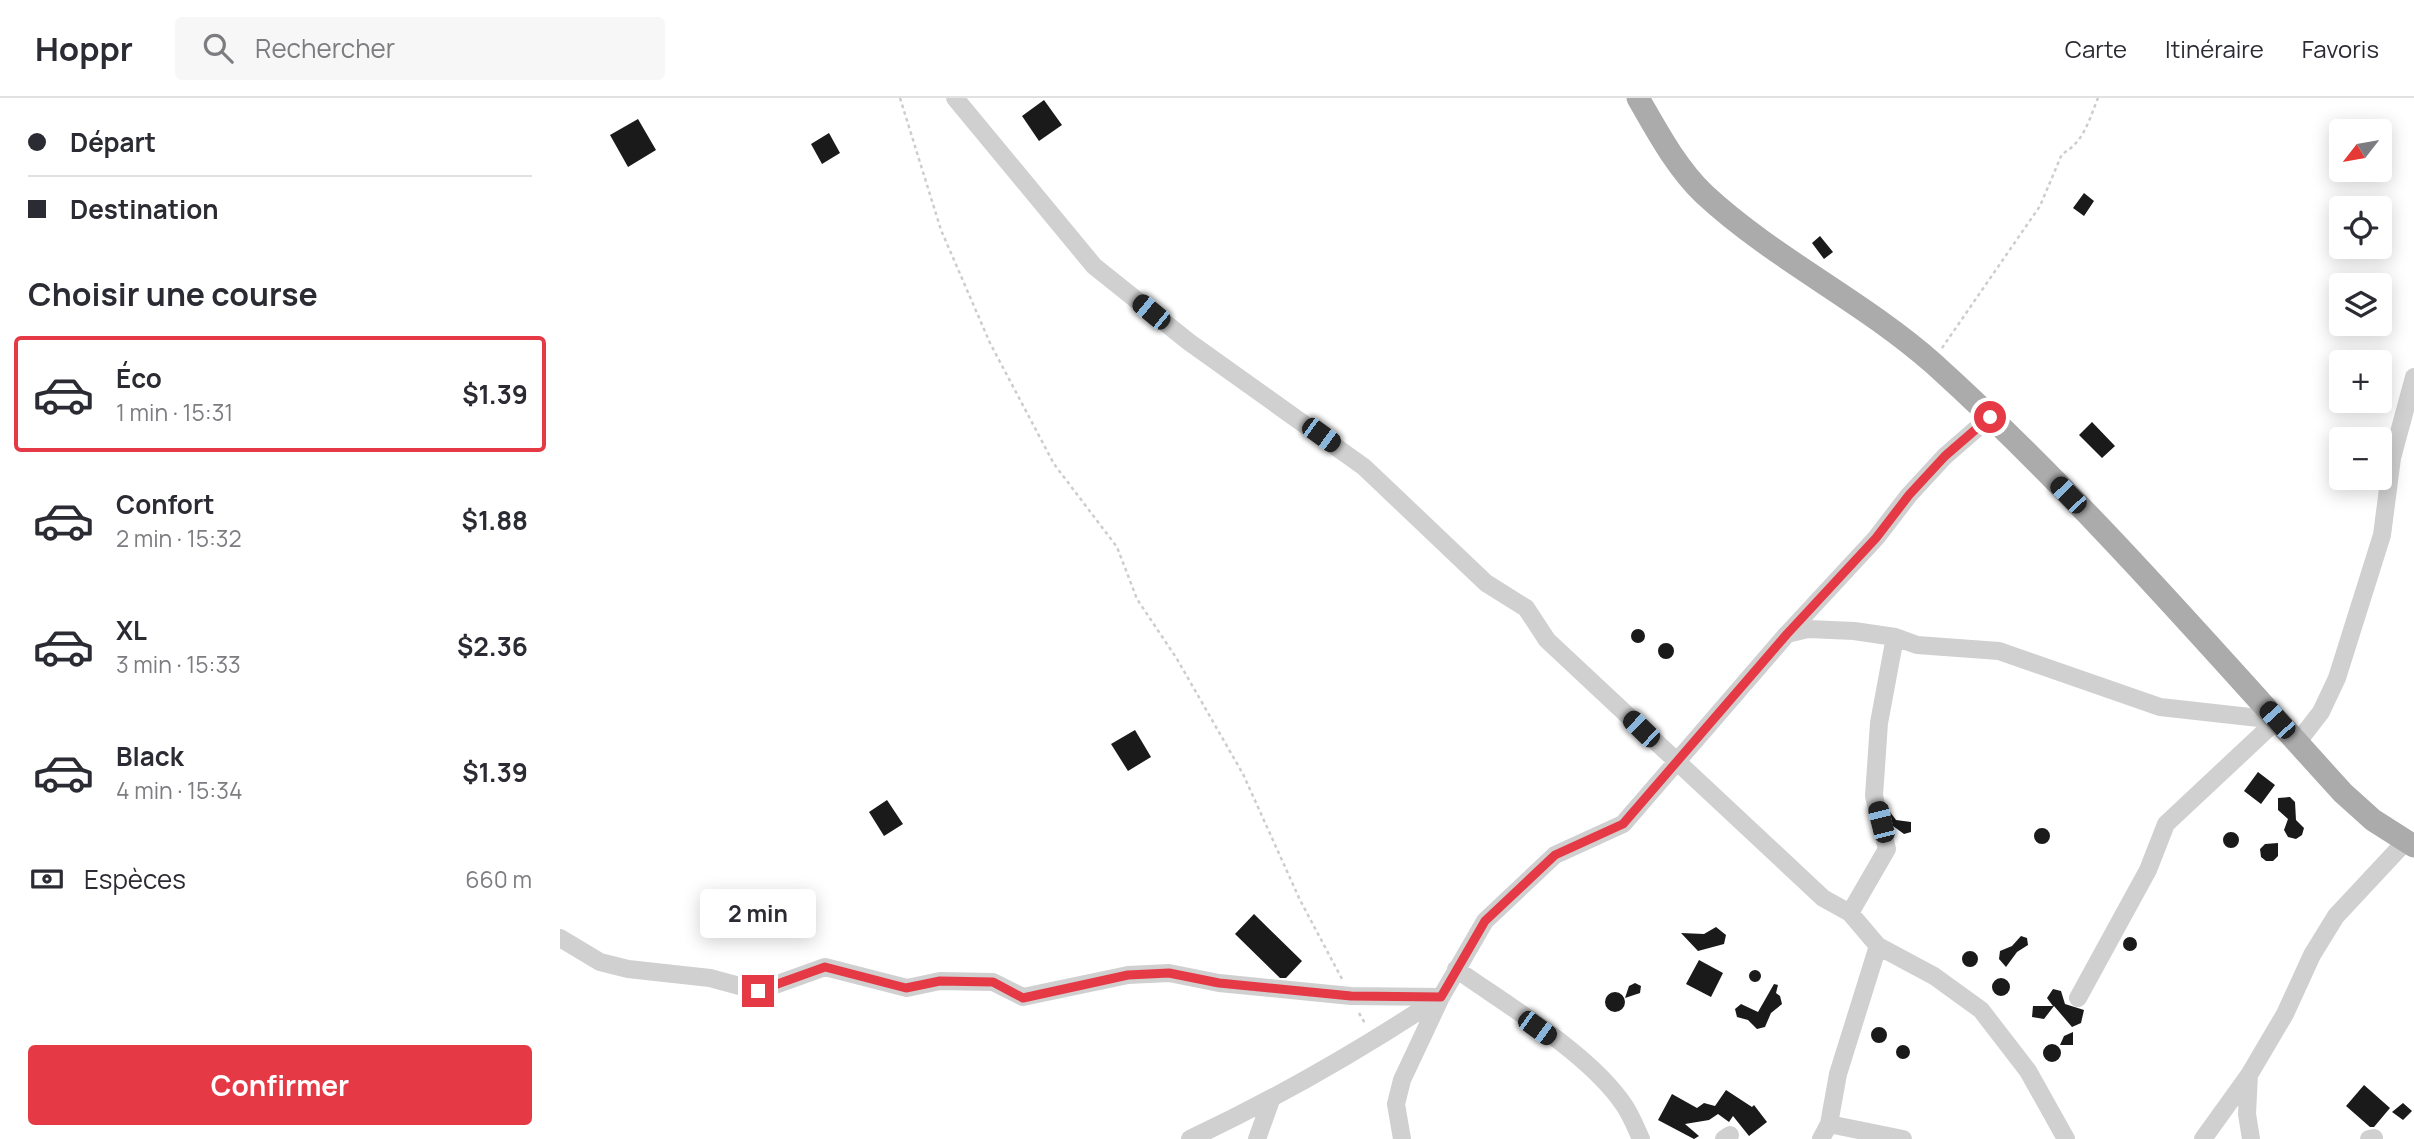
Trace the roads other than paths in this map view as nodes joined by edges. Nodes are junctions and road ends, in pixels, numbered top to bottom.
1 (955, 98) edge
2 (1639, 98) edge
3 (2414, 377) edge
4 (1990, 417) junction
5 (1787, 634) junction
6 (1895, 636) junction
7 (2277, 720) junction
8 (2297, 743) junction
9 (1678, 763) junction
10 (2410, 843) edge
11 (1850, 913) junction
12 (560, 938) edge
13 (1878, 946) junction
14 (1456, 969) junction
15 (1441, 997) junction
16 (2078, 998) dead end
17 (2249, 1075) junction
18 (1271, 1100) junction
19 (1825, 1132) edge
20 (2374, 1138) edge
21 (1190, 1139) edge
22 (1257, 1139) edge
23 (1402, 1139) edge
24 (1641, 1139) edge
25 (1903, 1139) edge
26 (2066, 1139) edge
27 (2203, 1139) edge
28 (2250, 1139) edge
29 (2369, 1139) edge

1 - 9 street
2 - 4 main road
3 - 8 street
4 - 5 street
4 - 7 main road
5 - 6 street
5 - 9 street
6 - 7 street
6 - 11 street
7 - 8 main road
7 - 16 street
8 - 10 main road
9 - 11 street
9 - 14 street
10 - 17 street
11 - 13 street
12 - 15 street
13 - 19 street
13 - 26 street
14 - 15 street
14 - 24 street
15 - 18 street
15 - 23 street
17 - 27 street
17 - 28 street
18 - 21 street
18 - 22 street
19 - 25 street
20 - 29 street

